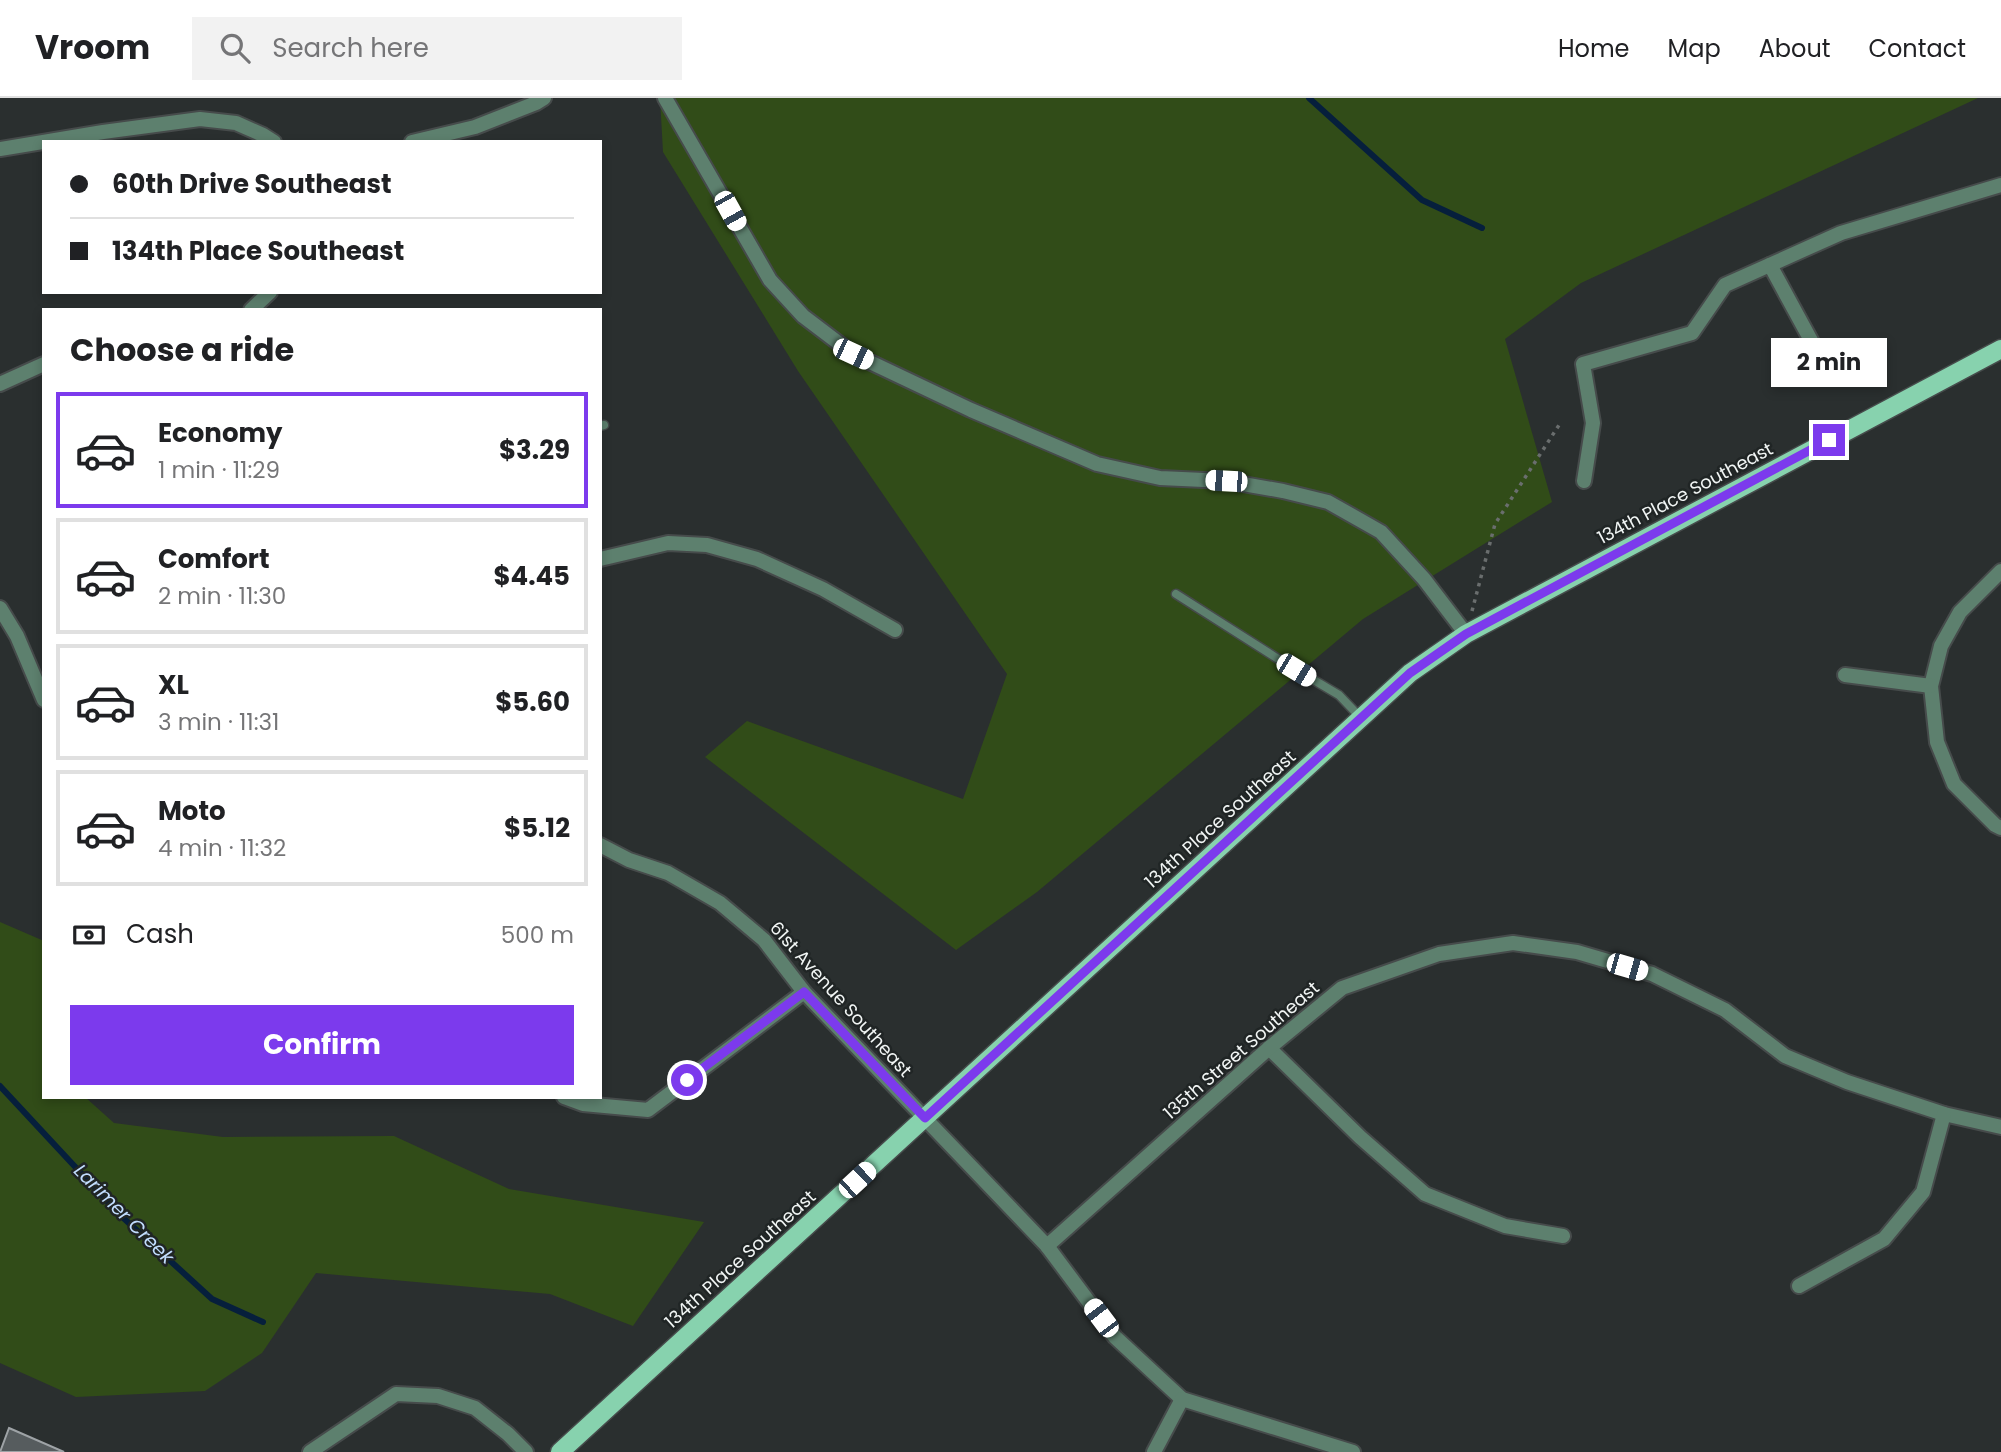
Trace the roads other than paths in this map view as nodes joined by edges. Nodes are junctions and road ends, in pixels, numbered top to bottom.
1 (544, 98) edge
2 (665, 98) edge
3 (55, 140) edge
4 (271, 140) edge
5 (420, 140) edge
6 (42, 142) edge
7 (0, 149) edge
8 (2001, 185) edge
9 (1770, 265) junction
10 (268, 294) edge
11 (253, 308) edge
12 (2001, 349) edge
13 (1820, 357) dead end
14 (42, 365) edge
15 (0, 384) edge
16 (1584, 481) dead end
17 (602, 559) edge
18 (2001, 571) edge
19 (1176, 594) dead end
20 (0, 608) edge
21 (895, 630) dead end
22 (1466, 634) junction
23 (1845, 675) dead end
24 (1931, 686) junction
25 (42, 695) edge
26 (1361, 718) junction
27 (2001, 828) edge
28 (602, 846) edge
29 (804, 992) junction
30 (1269, 1048) junction
31 (569, 1099) edge
32 (1944, 1114) junction
33 (925, 1118) junction
34 (2001, 1127) edge
35 (1563, 1237) dead end
36 (1047, 1246) junction
37 (1799, 1286) dead end
38 (1182, 1398) junction
39 (310, 1452) edge
40 (526, 1452) edge
41 (560, 1452) edge
42 (1154, 1452) edge
43 (1353, 1452) edge

1 - 5 street
2 - 22 street
3 - 4 street
6 - 7 street
8 - 9 street
9 - 13 street
9 - 16 street
10 - 11 street
12 - 22 main road, 134th Place Southeast
14 - 15 street
17 - 21 street
18 - 24 street
19 - 26 lane
20 - 25 street
22 - 26 main road, 134th Place Southeast
23 - 24 street
24 - 27 street
26 - 33 main road, 134th Place Southeast
28 - 29 street, 61st Avenue Southeast
29 - 31 street
29 - 33 street, 61st Avenue Southeast
30 - 32 street, 135th Street Southeast
30 - 35 street
30 - 36 street, 135th Street Southeast
32 - 34 street, 135th Street Southeast
32 - 37 street
33 - 36 street, 61st Avenue Southeast
33 - 41 main road, 134th Place Southeast
36 - 38 street, 61st Avenue Southeast
38 - 42 street
38 - 43 street, 61st Avenue Southeast
39 - 40 street

